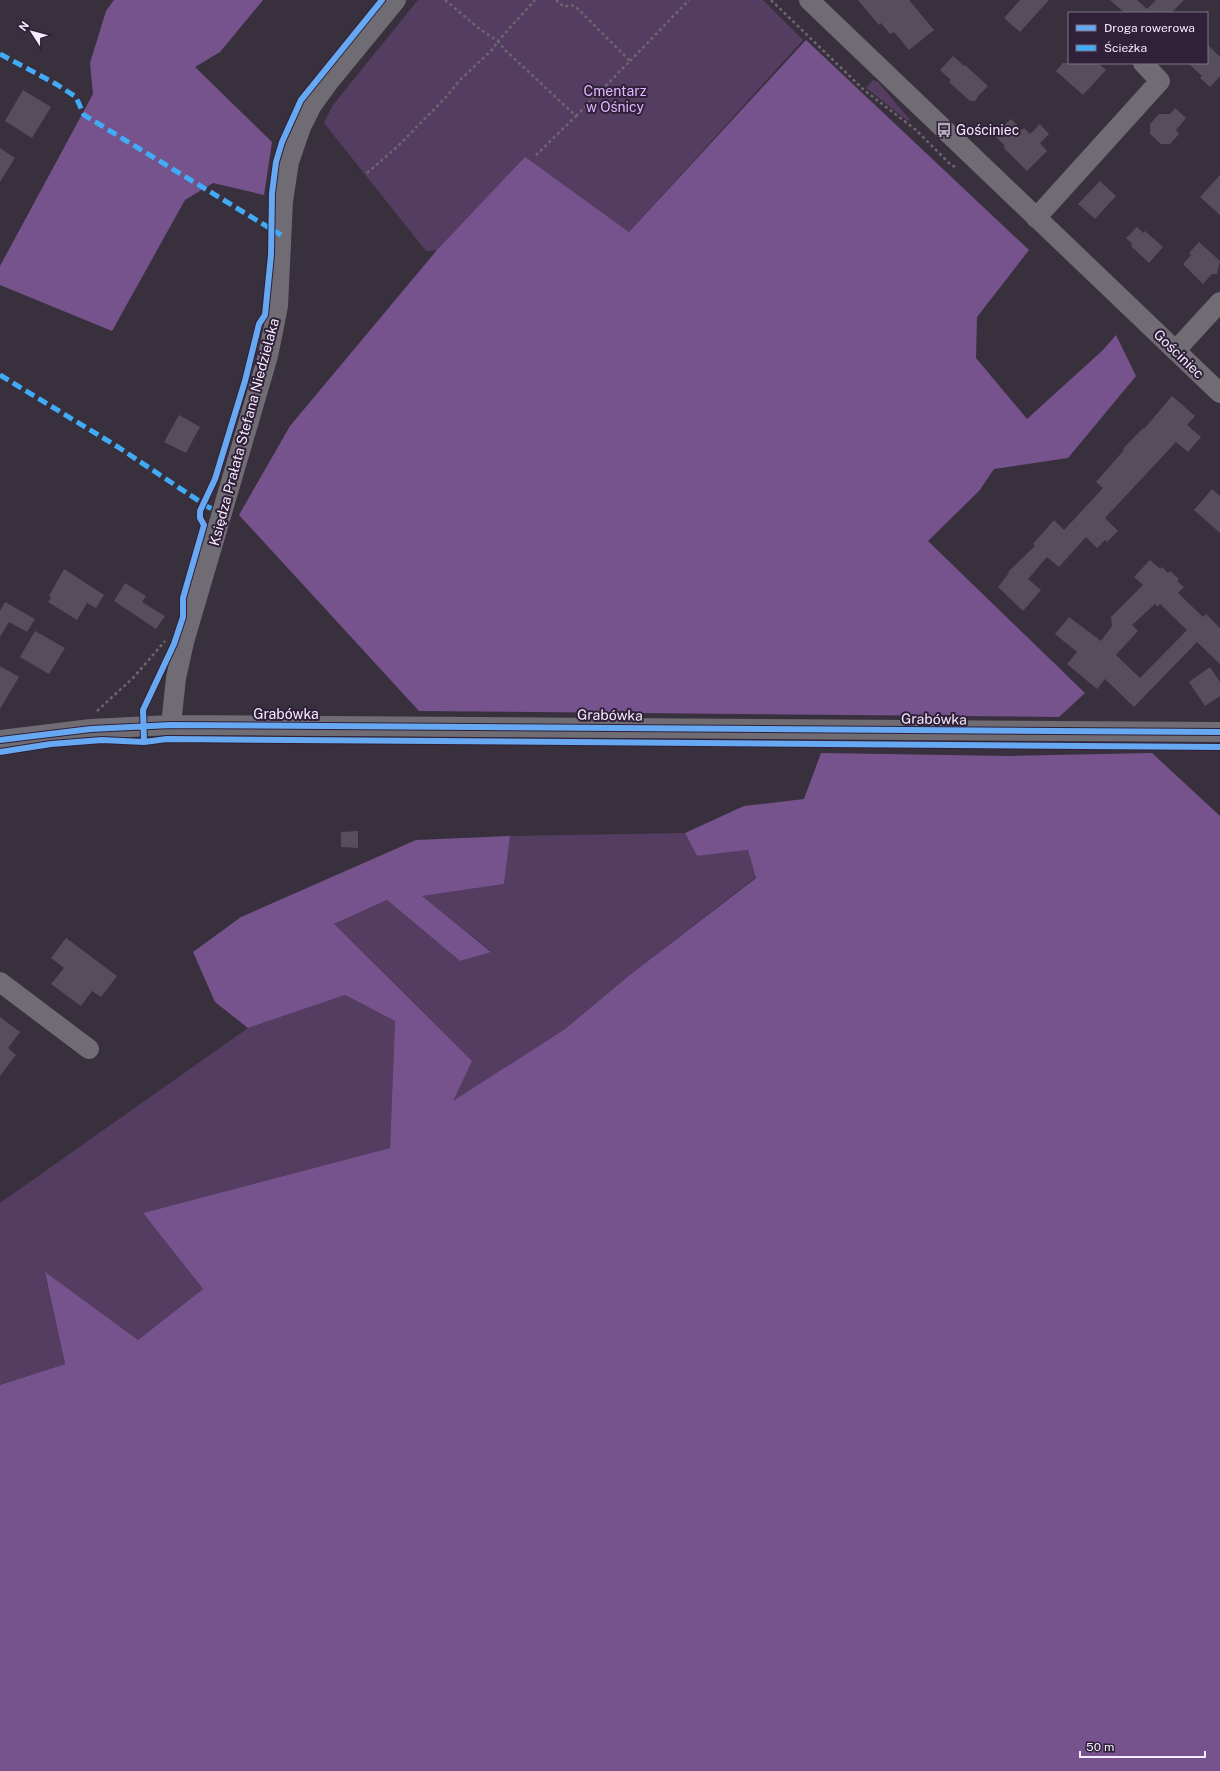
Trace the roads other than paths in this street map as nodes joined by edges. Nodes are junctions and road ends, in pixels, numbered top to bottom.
1 (396, 0) edge
2 (809, 0) edge
3 (1144, 64) edge
4 (1036, 218) junction
5 (1220, 302) edge
6 (1176, 350) junction
7 (1220, 393) edge
8 (171, 725) junction
9 (1220, 732) edge
10 (0, 740) edge
11 (0, 982) edge
12 (89, 1049) dead end

1 - 8 street, Księdza Prałata Stefana Niedzielaka
2 - 4 street, Gościniec
3 - 4 street
4 - 6 street, Gościniec
5 - 6 street
6 - 7 street, Gościniec
8 - 9 street, Grabówka
8 - 10 street, Grabówka
11 - 12 street

